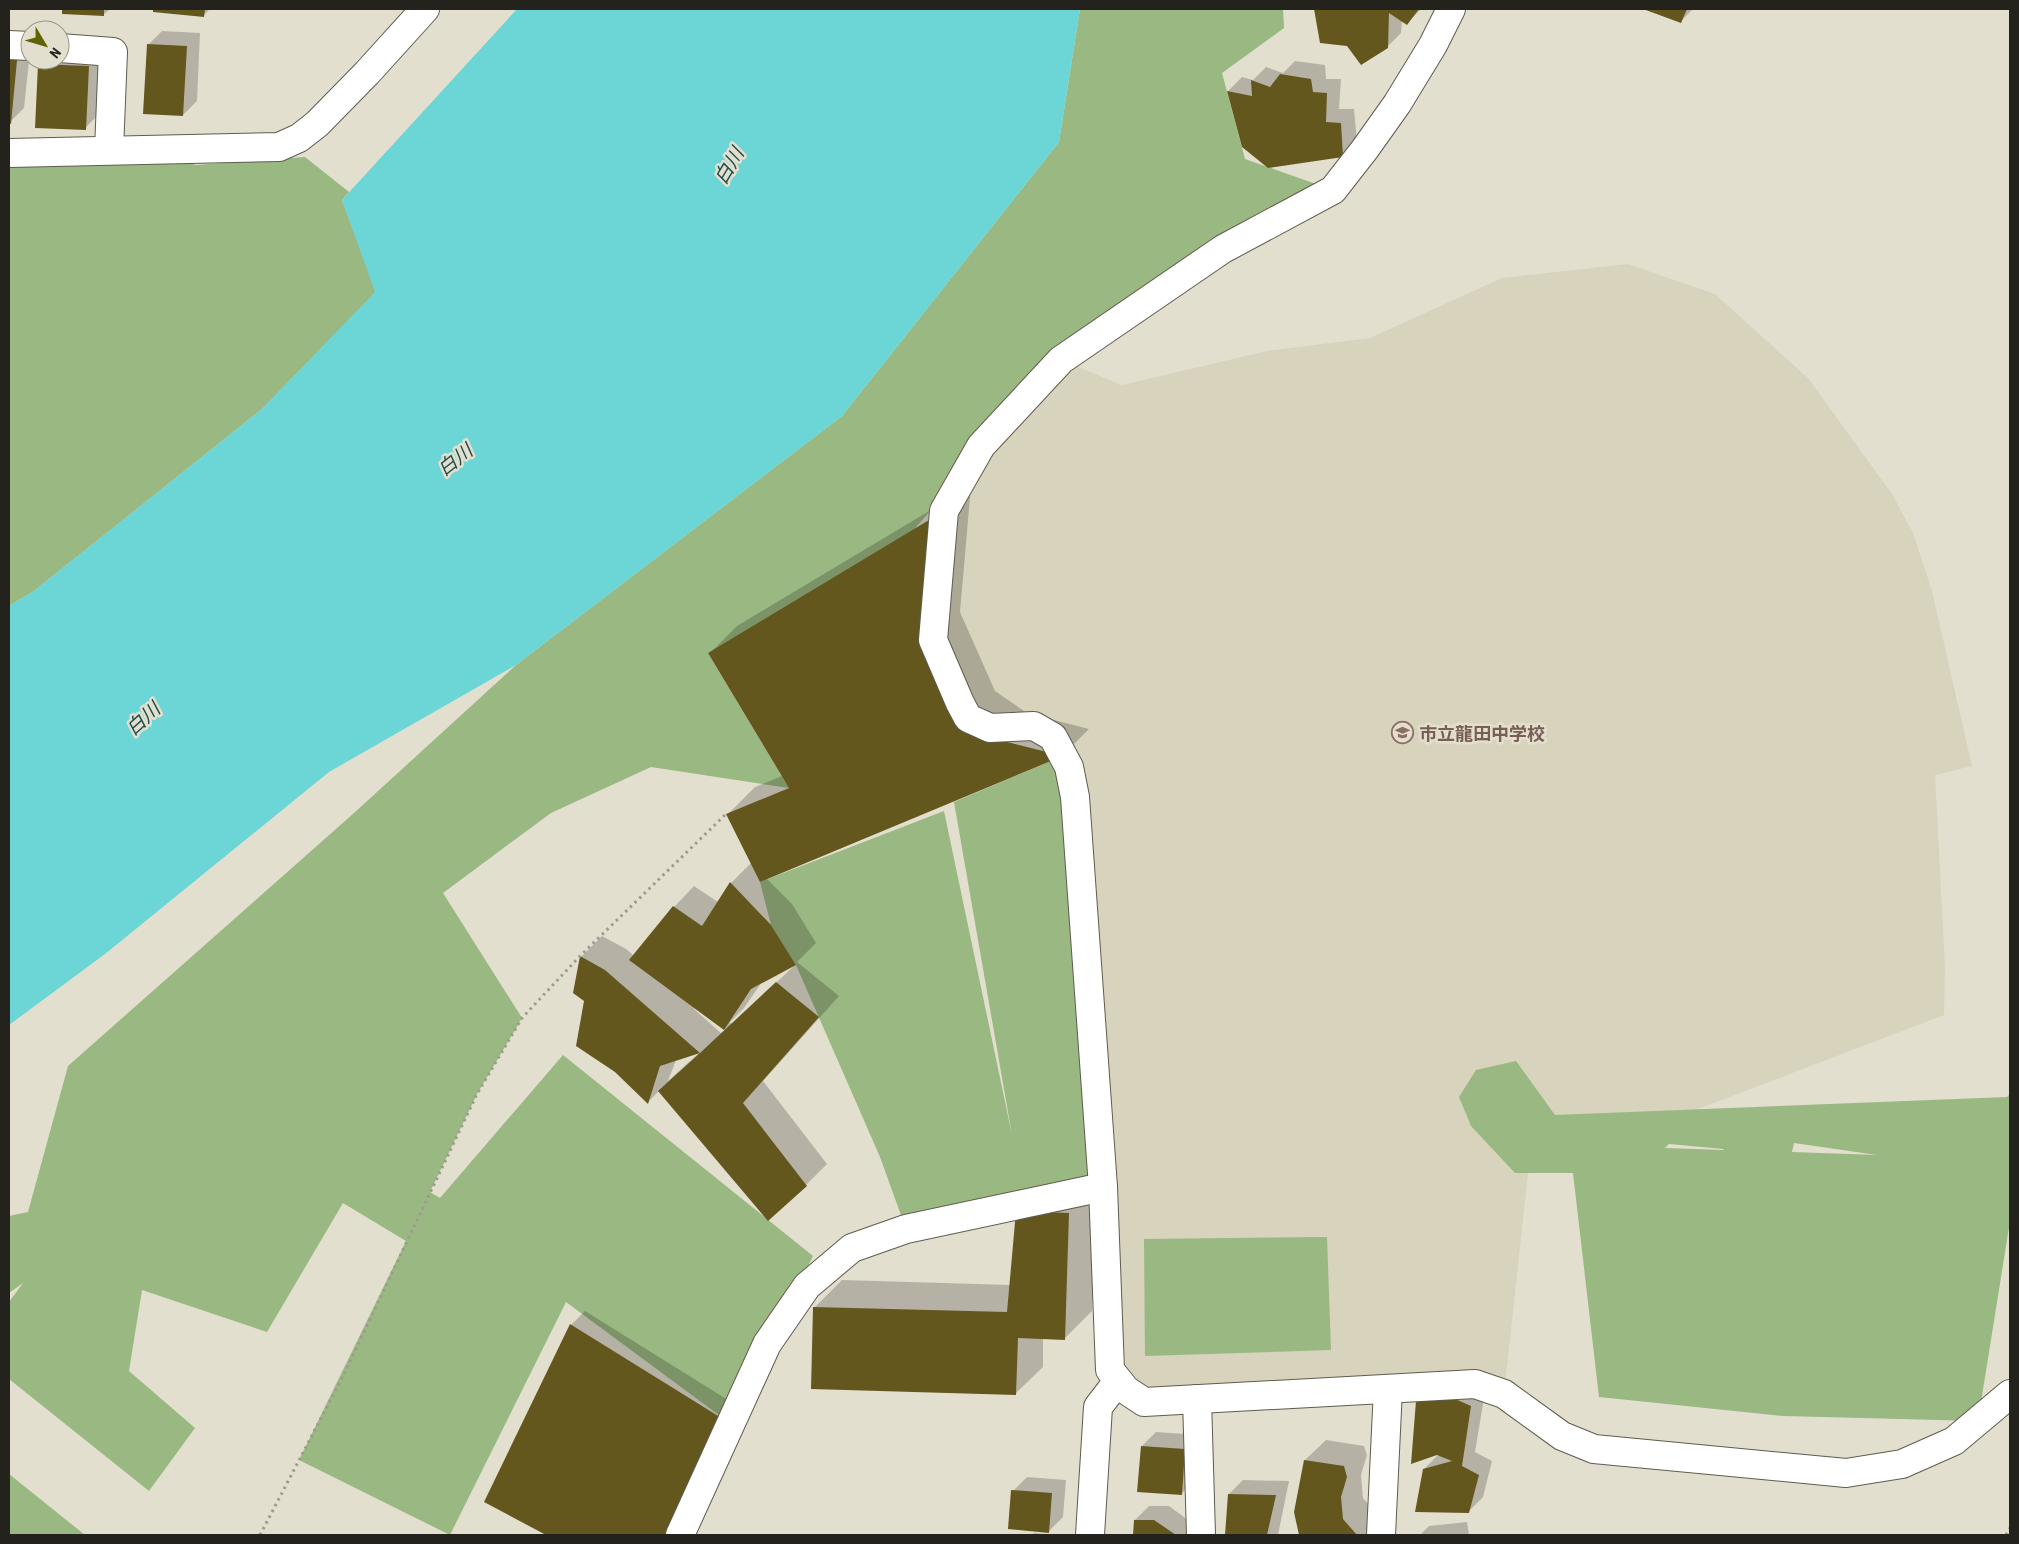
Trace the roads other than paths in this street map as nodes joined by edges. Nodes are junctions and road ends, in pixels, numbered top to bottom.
1 (425, 9) edge
2 (1451, 9) edge
3 (70, 49) edge
4 (109, 150) junction
5 (9, 152) edge
6 (1104, 1187) junction
7 (1118, 1381) junction
8 (1388, 1389) junction
9 (2010, 1394) edge
10 (1197, 1399) junction
11 (680, 1535) edge
12 (1090, 1535) edge
13 (1201, 1535) edge
14 (1381, 1535) edge

1 - 4 street
2 - 6 street
3 - 4 street
4 - 5 street
6 - 7 street
6 - 11 street
7 - 10 street
7 - 12 street
8 - 9 street
8 - 10 street
8 - 14 street
10 - 13 street

